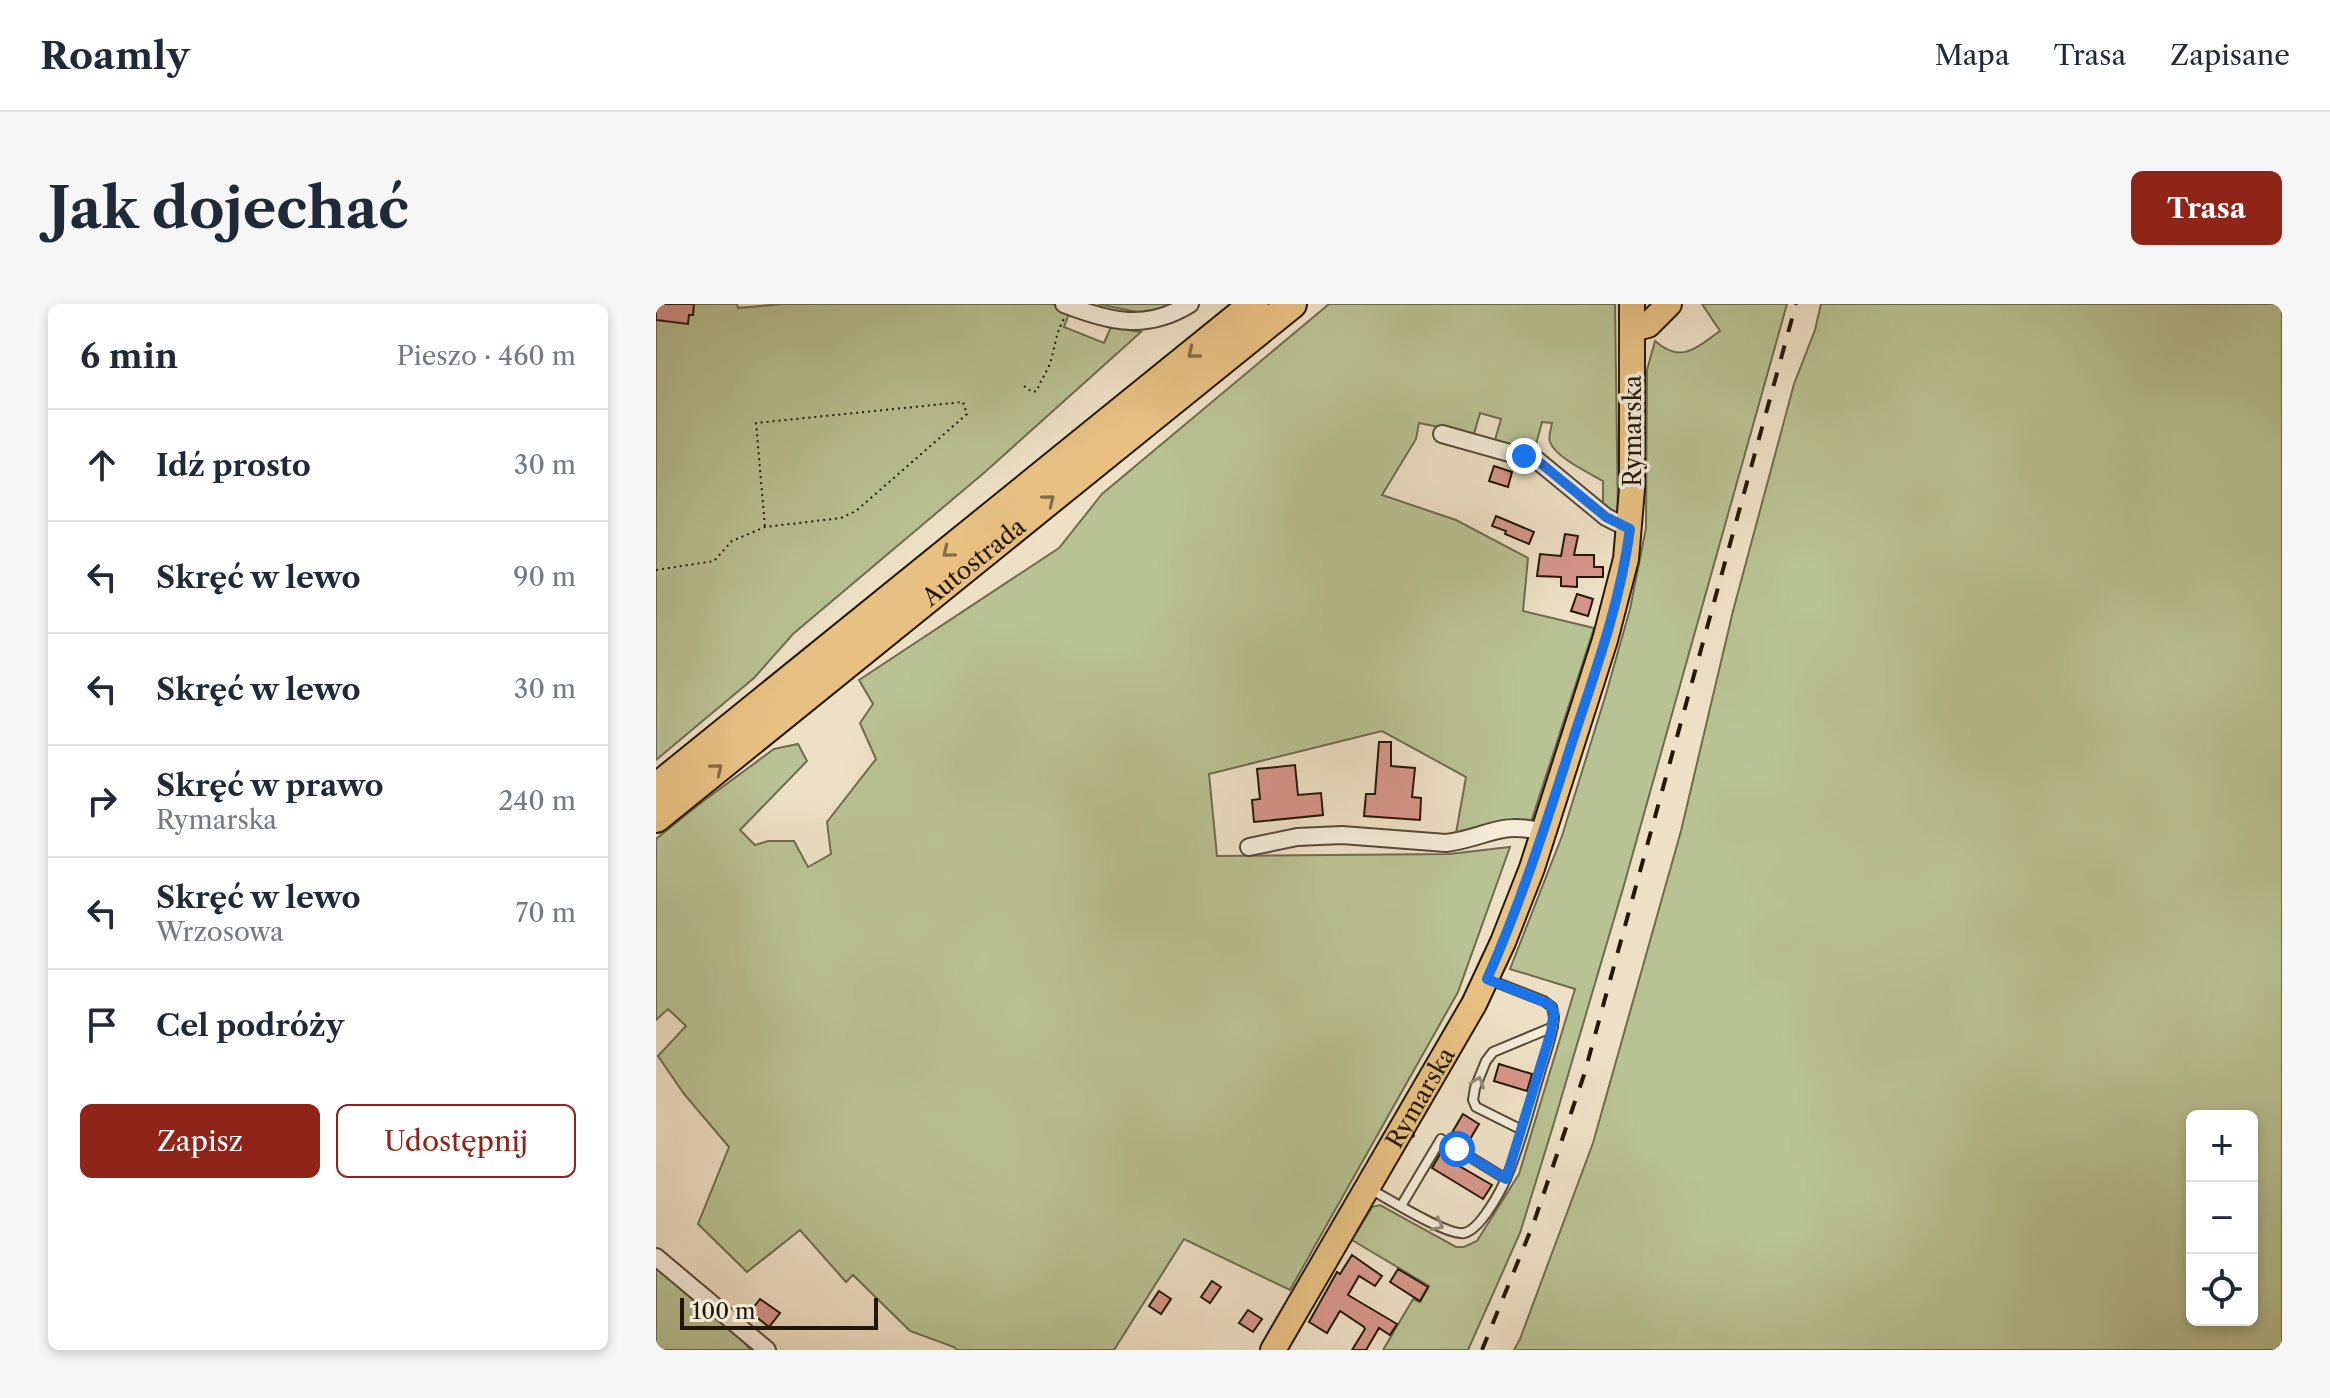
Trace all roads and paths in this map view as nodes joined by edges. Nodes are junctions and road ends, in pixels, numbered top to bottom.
1 (1190, 304) edge
2 (1254, 304) edge
3 (1292, 304) edge
4 (1632, 304) edge
5 (1669, 304) edge
6 (1068, 305) edge
7 (1632, 329) junction
8 (1024, 386) dead end
9 (1442, 434) dead end
10 (765, 527) junction
11 (1630, 529) junction
12 (656, 570) edge
13 (656, 788) edge
14 (656, 818) edge
15 (1543, 832) junction
16 (1249, 847) dead end
17 (1487, 979) junction
18 (1553, 1027) junction
19 (1522, 1130) junction
20 (1506, 1179) junction
21 (1369, 1189) junction
22 (1401, 1206) junction
23 (656, 1257) edge
24 (767, 1350) edge
25 (1273, 1350) edge

1 - 6 street
2 -> 13 highway, Autostrada
14 -> 3 highway, Autostrada
4 - 7 main road, Rymarska
5 - 7 main road
6 - 8 path
7 - 11 main road, Rymarska
9 - 11 street
10 - 10 path
10 - 12 path
11 - 15 main road, Rymarska
15 - 16 street
15 - 17 main road, Rymarska
17 - 18 lane
17 - 21 main road, Rymarska
18 - 19 lane
19 -> 18 lane
19 - 20 lane
22 -> 20 lane
20 - 22 lane
21 - 22 lane
21 - 25 main road, Rymarska
23 - 24 street

